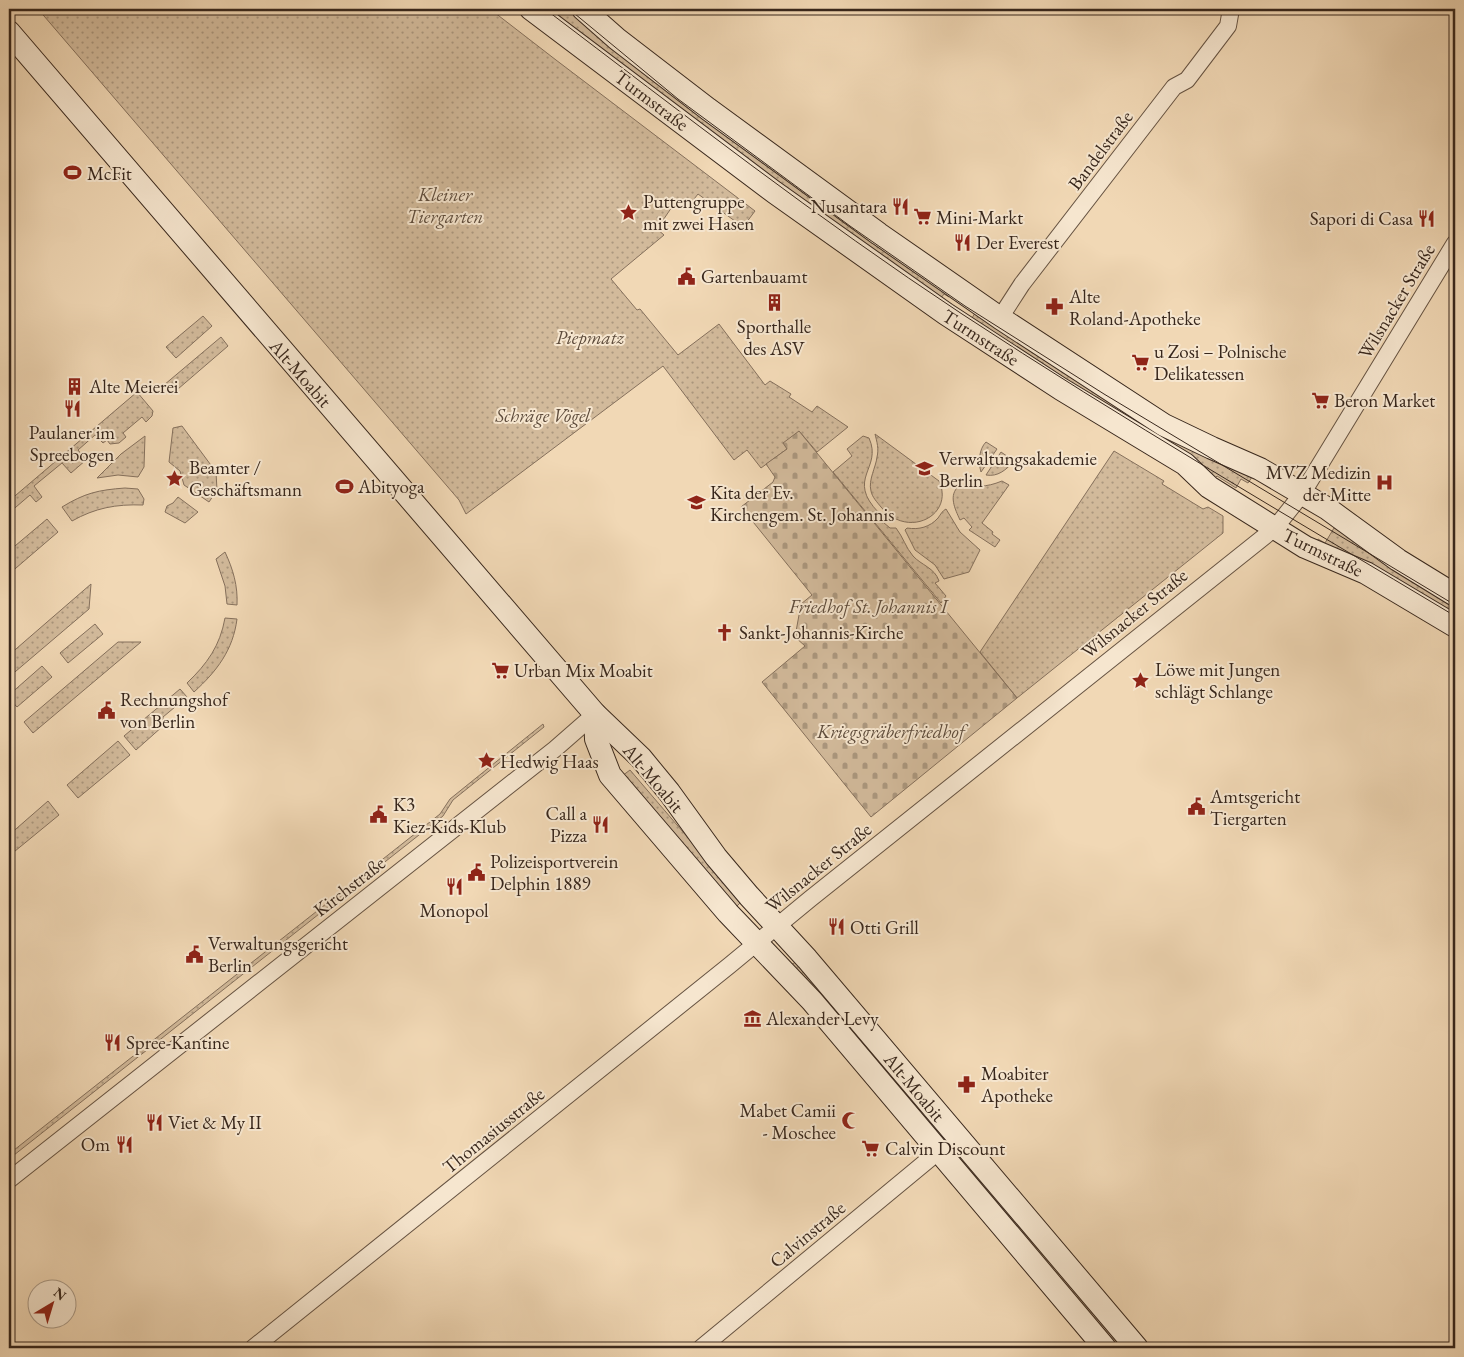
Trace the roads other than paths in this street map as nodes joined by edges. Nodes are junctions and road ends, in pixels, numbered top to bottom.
1 (531, 9) edge
2 (583, 9) edge
3 (1231, 9) edge
4 (9, 32) edge
5 (1455, 243) edge
6 (1000, 318) junction
7 (1302, 494) junction
8 (1275, 528) junction
9 (1455, 595) edge
10 (1455, 626) edge
11 (595, 714) junction
12 (777, 926) junction
13 (757, 943) junction
14 (939, 1151) junction
15 (9, 1180) edge
16 (254, 1348) edge
17 (701, 1348) edge
18 (1106, 1348) edge
19 (1137, 1348) edge

1 - 8 main road, Turmstraße
2 - 6 main road, Turmstraße
3 - 6 street, Bandelstraße
4 - 11 main road, Alt-Moabit
5 - 7 street, Wilsnacker Straße
6 - 7 main road, Turmstraße
7 - 8 street, Wilsnacker Straße
7 - 9 main road, Turmstraße
8 - 10 main road, Turmstraße
8 - 12 street, Wilsnacker Straße
11 - 12 main road, Alt-Moabit
11 - 13 main road, Alt-Moabit
11 - 15 street, Kirchstraße
12 - 13 street, Wilsnacker Straße
12 - 19 main road, Alt-Moabit
13 - 14 main road, Alt-Moabit
13 - 16 street, Thomasiusstraße
14 - 17 street, Calvinstraße
14 - 18 main road, Alt-Moabit

